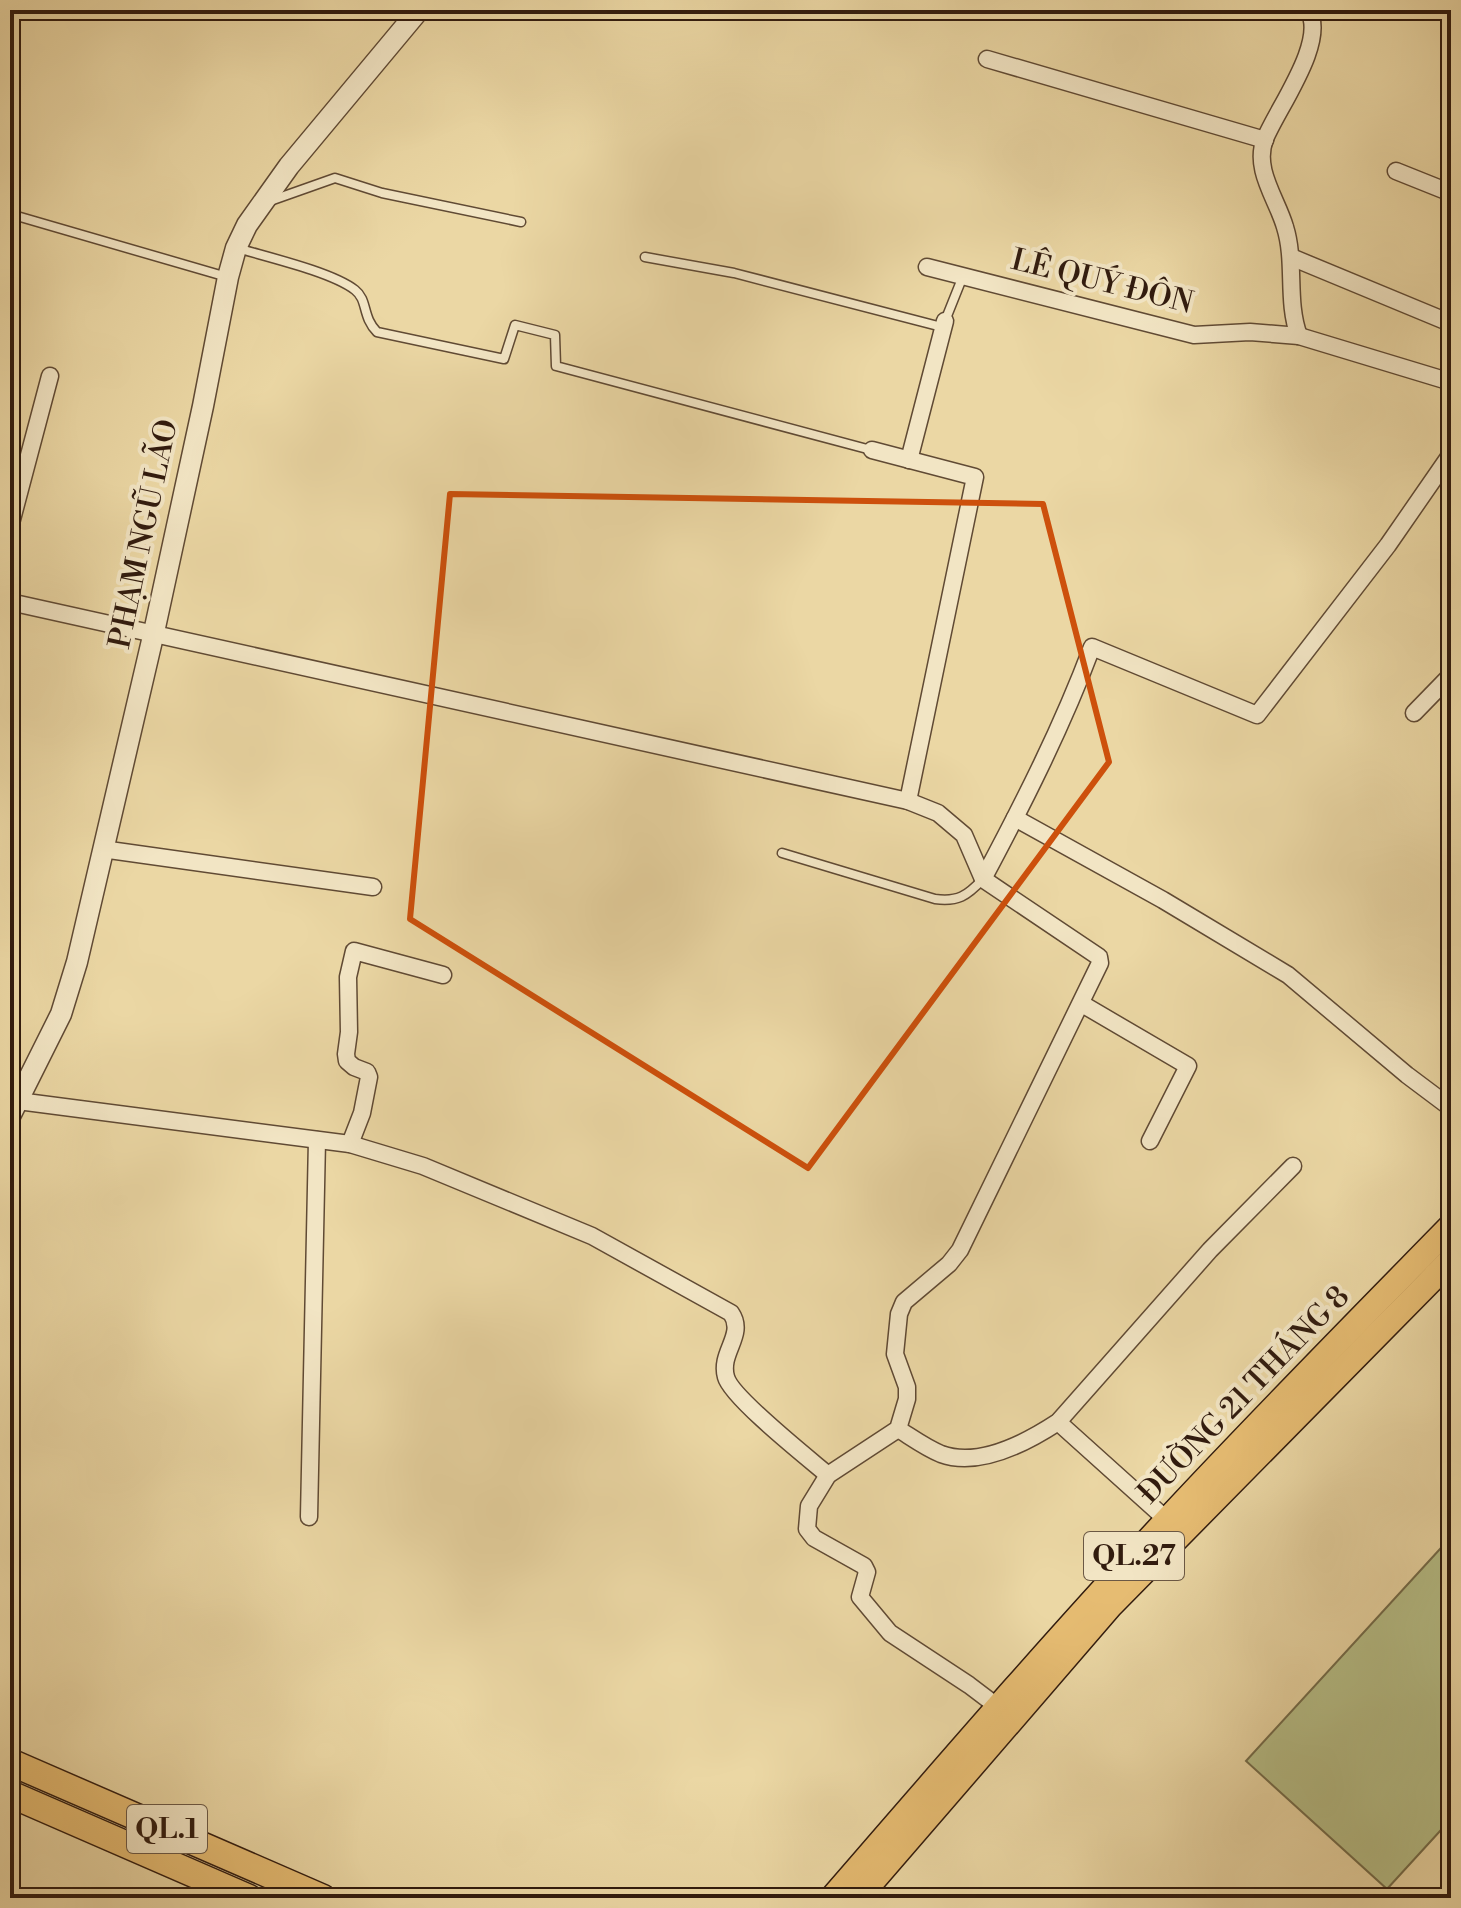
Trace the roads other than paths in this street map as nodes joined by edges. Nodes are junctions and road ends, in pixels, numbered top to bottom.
1 (419, 10) edge
2 (1308, 10) edge
3 (987, 59) dead end
4 (1265, 140) junction
5 (1396, 171) dead end
6 (1451, 193) edge
7 (262, 204) junction
8 (10, 214) edge
9 (521, 222) dead end
10 (236, 248) junction
11 (645, 257) dead end
12 (1291, 257) junction
13 (927, 267) dead end
14 (963, 276) junction
15 (228, 277) junction
16 (1443, 320) dead end
17 (945, 321) junction
18 (1299, 336) junction
19 (50, 376) dead end
20 (1451, 382) edge
21 (872, 450) joint
22 (1451, 454) edge
23 (909, 460) junction
24 (10, 527) edge
25 (10, 602) edge
26 (154, 632) junction
27 (1451, 675) edge
28 (1414, 713) dead end
29 (908, 801) junction
30 (1015, 818) junction
31 (102, 849) junction
32 (782, 853) dead end
33 (983, 879) junction
34 (373, 887) dead end
35 (443, 975) dead end
36 (1082, 1004) junction
37 (1451, 1108) edge
38 (14, 1109) edge
39 (317, 1140) junction
40 (1150, 1141) dead end
41 (350, 1144) junction
42 (1293, 1166) dead end
43 (1451, 1226) edge
44 (1451, 1260) edge
45 (1058, 1422) junction
46 (898, 1429) junction
47 (828, 1475) junction
48 (309, 1517) dead end
49 (1167, 1520) junction
50 (998, 1707) junction
51 (10, 1762) edge
52 (10, 1794) edge
53 (249, 1898) edge
54 (323, 1898) edge
55 (832, 1898) edge
56 (858, 1898) edge

1 - 7 street, PHẠM NGŨ LÃO
2 - 4 street
3 - 4 street
4 - 12 street
5 - 6 street
7 - 9 lane
7 - 10 street, PHẠM NGŨ LÃO
8 - 15 lane
10 - 15 street, PHẠM NGŨ LÃO
10 - 21 lane
11 - 17 lane
12 - 16 street
12 - 18 street
13 - 14 street, LÊ QUÝ ĐÔN
14 - 17 lane
14 - 18 street, LÊ QUÝ ĐÔN
15 - 26 street, PHẠM NGŨ LÃO
17 - 23 street
18 - 20 street, LÊ QUÝ ĐÔN
19 - 24 street
21 - 23 street
22 - 30 street
23 - 29 street
25 - 26 street
26 - 29 street
26 - 31 street, PHẠM NGŨ LÃO
27 - 28 street
29 - 33 street
30 - 33 street
30 - 37 street
31 - 34 street
31 - 38 street, PHẠM NGŨ LÃO
32 - 33 lane
33 - 36 street
35 - 41 street
36 - 40 street
36 - 46 street
38 - 39 street
39 - 41 street
39 - 48 street
41 - 47 street
42 - 45 street
43 - 49 main road, ĐƯỜNG 21 THÁNG 8 / QL.27
44 - 56 main road, ĐƯỜNG 21 THÁNG 8 / QL.27
45 - 46 street
45 - 49 street
46 - 47 street
47 - 50 street
49 - 50 main road, ĐƯỜNG 21 THÁNG 8 / QL.27
50 - 55 main road, ĐƯỜNG 21 THÁNG 8 / QL.27
51 - 54 highway, QL.1
52 - 53 highway, QL.1

